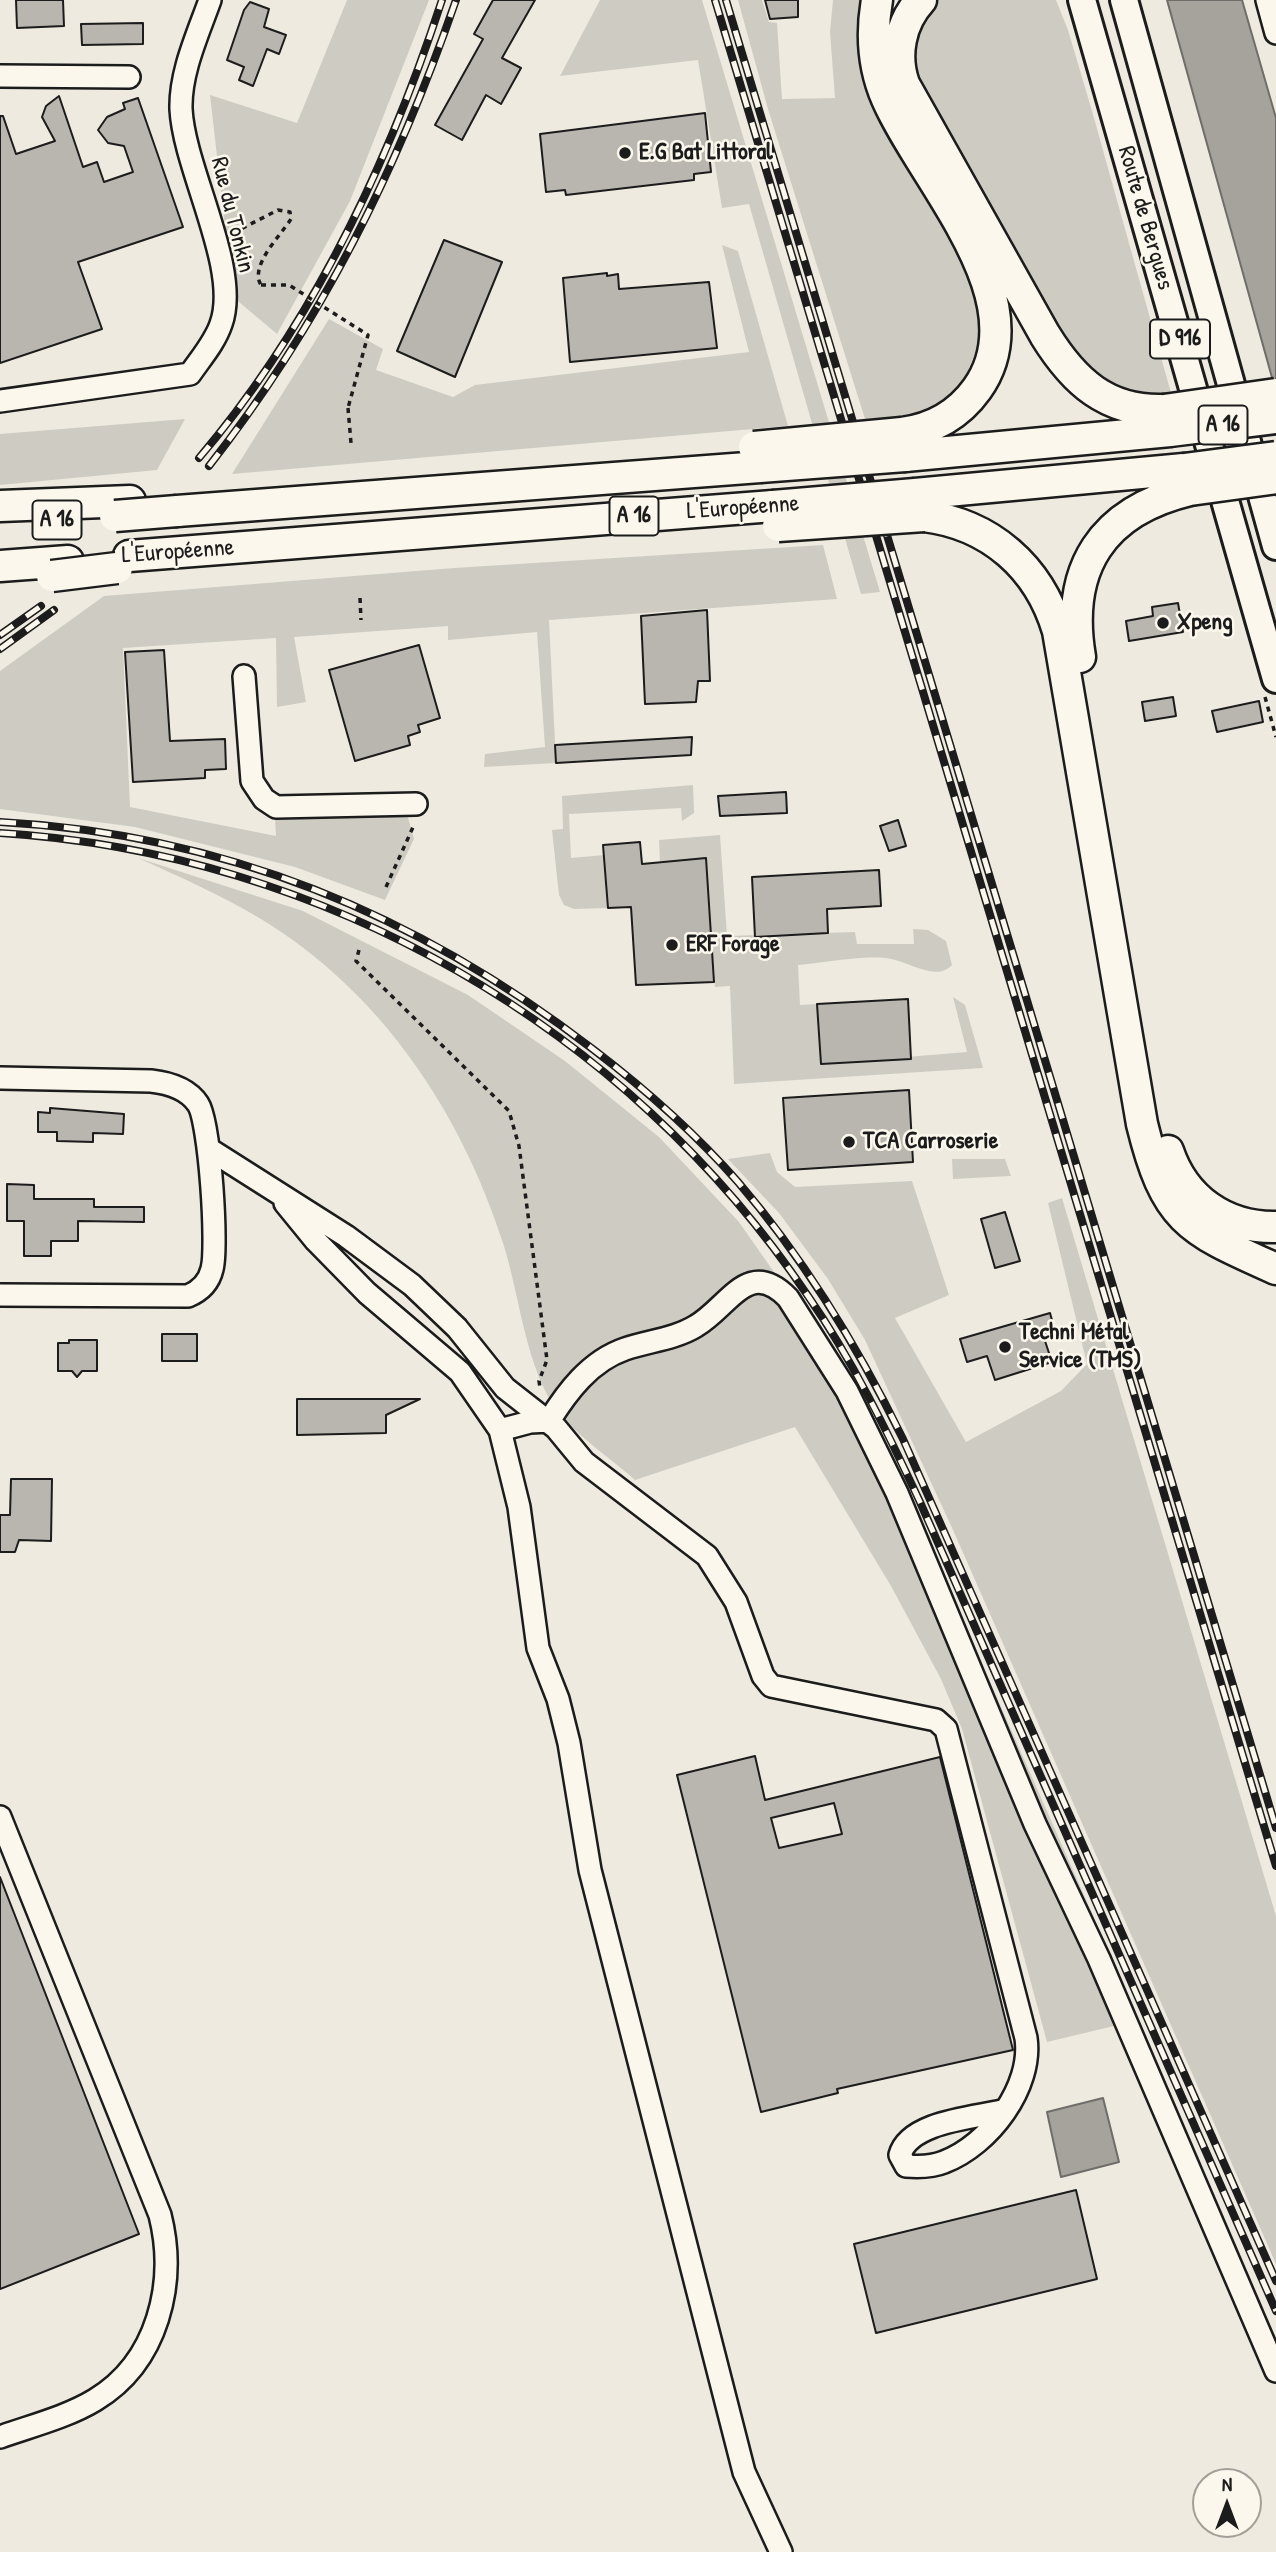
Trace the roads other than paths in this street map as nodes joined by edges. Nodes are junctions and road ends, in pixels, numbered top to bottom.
1 (210, 0) edge
2 (877, 0) edge
3 (921, 0) edge
4 (1082, 0) edge
5 (1124, 0) edge
6 (1266, 0) edge
7 (1276, 33) edge
8 (0, 76) edge
9 (129, 77) dead end
10 (1276, 394) edge
11 (0, 401) edge
12 (1276, 418) edge
13 (1167, 421) junction
14 (903, 444) junction
15 (1276, 457) edge
16 (1276, 478) edge
17 (1187, 480) junction
18 (919, 505) junction
19 (0, 506) edge
20 (122, 509) junction
21 (0, 525) edge
22 (1276, 546) edge
23 (0, 566) edge
24 (60, 568) junction
25 (0, 582) edge
26 (244, 676) dead end
27 (1276, 679) edge
28 (417, 812) road end
29 (0, 1078) edge
30 (209, 1149) junction
31 (276, 1189) junction
32 (1276, 1227) edge
33 (1276, 1269) edge
34 (0, 1295) edge
35 (546, 1419) junction
36 (500, 1430) junction
37 (0, 1817) edge
38 (1002, 2111) dead end
39 (1276, 2371) edge
40 (0, 2437) edge
41 (781, 2552) edge

1 - 11 street, Rue du Tonkin
2 - 14 highway
3 - 13 highway
4 - 27 main road, Route de Bergues / D 916
5 - 22 main road, Route de Bergues / D 916
6 - 7 street
8 - 9 street
10 - 13 highway, bridge
12 - 13 highway, L'Européenne / A 16, bridge
13 - 14 highway, L'Européenne / A 16
14 - 20 highway, L'Européenne / A 16, bridge
15 - 17 highway, L'Européenne / A 16, bridge
16 - 17 highway, bridge
17 - 18 highway, L'Européenne / A 16
17 - 32 highway
18 - 24 highway, L'Européenne / A 16, bridge
18 - 33 highway
19 - 20 highway
20 - 21 highway, L'Européenne / A 16
23 - 24 highway, A 16
24 - 25 highway
26 - 28 street
29 - 30 street
30 - 31 street
30 - 34 street
31 - 35 street
31 - 36 street
35 - 36 street
35 - 38 street
35 - 39 street
36 - 41 street
37 - 40 street

